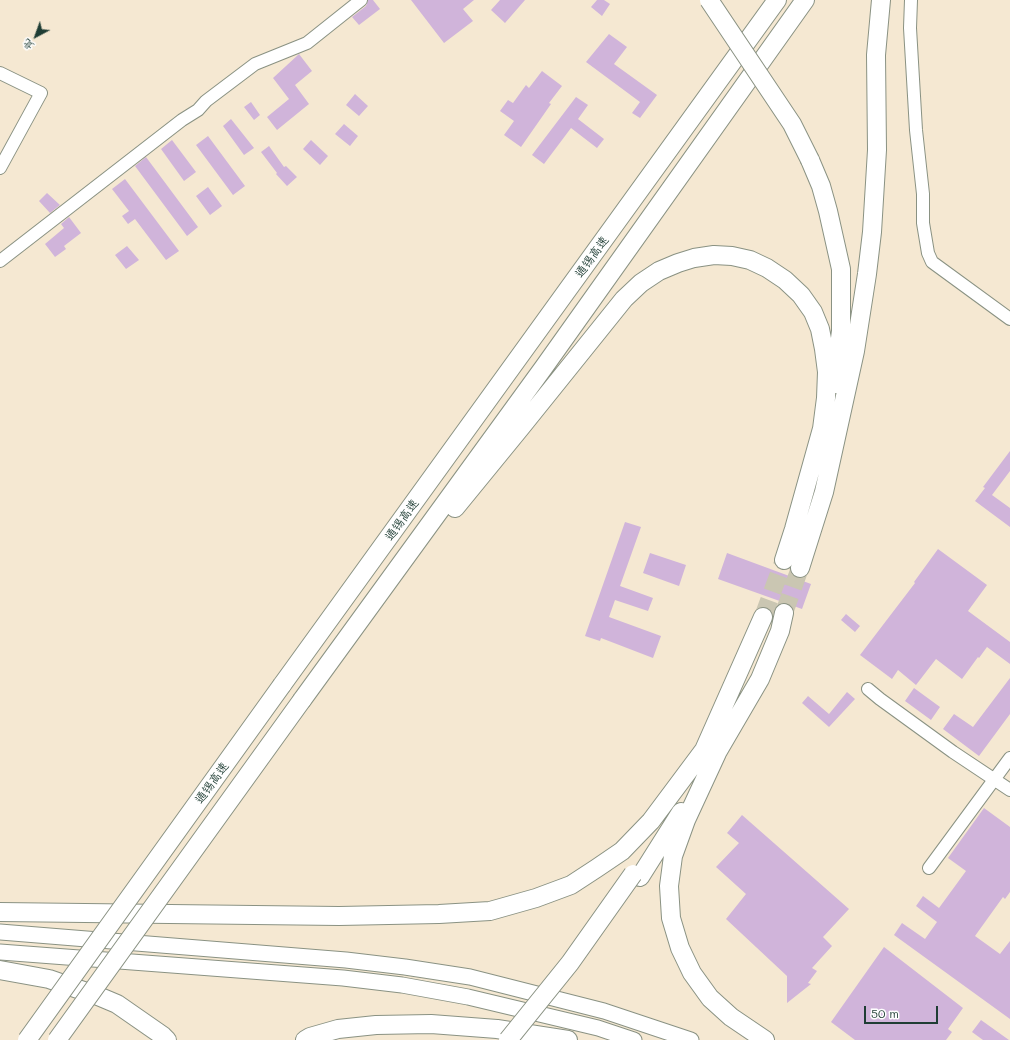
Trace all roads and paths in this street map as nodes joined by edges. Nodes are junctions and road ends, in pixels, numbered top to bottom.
1 (361, 0) edge
2 (709, 0) edge
3 (722, 0) edge
4 (764, 0) edge
5 (777, 0) edge
6 (805, 0) edge
7 (881, 0) edge
8 (910, 0) edge
9 (0, 73) edge
10 (814, 158) junction
11 (0, 168) edge
12 (619, 220) junction
13 (0, 261) edge
14 (1010, 319) edge
15 (830, 427) junction
16 (784, 560) tunnel mouth
17 (800, 568) tunnel mouth
18 (784, 613) tunnel mouth
19 (763, 617) tunnel mouth
20 (357, 623) junction
21 (868, 689) dead end
22 (710, 751) junction
23 (1010, 758) edge
24 (994, 780) junction
25 (1010, 790) edge
26 (929, 868) dead end
27 (636, 876) junction
28 (0, 912) edge
29 (0, 932) edge
30 (0, 952) edge
31 (0, 970) edge
32 (27, 1040) edge
33 (57, 1040) edge
34 (167, 1040) edge
35 (304, 1040) edge
36 (508, 1040) edge
37 (520, 1040) edge
38 (568, 1040) edge
39 (634, 1040) edge
40 (691, 1040) edge
41 (765, 1040) edge

1 - 13 street
2 - 10 highway, bridge
3 - 10 highway
4 - 12 highway
5 - 12 highway, 通锡高速
6 - 20 highway, 通锡高速
7 - 15 highway
8 - 14 street
9 - 11 street
10 - 15 highway
12 - 32 highway, 通锡高速, bridge
15 - 16 highway
15 - 17 highway
15 - 20 highway
18 - 22 highway
19 - 22 highway
20 - 33 highway, 通锡高速, bridge
21 - 24 street
22 - 27 highway
22 - 28 highway
22 - 41 highway
23 - 24 street
24 - 25 street
24 - 26 street
27 - 36 highway, bridge
27 - 37 highway
29 - 40 main road
30 - 39 main road
31 - 34 highway
35 - 38 highway

